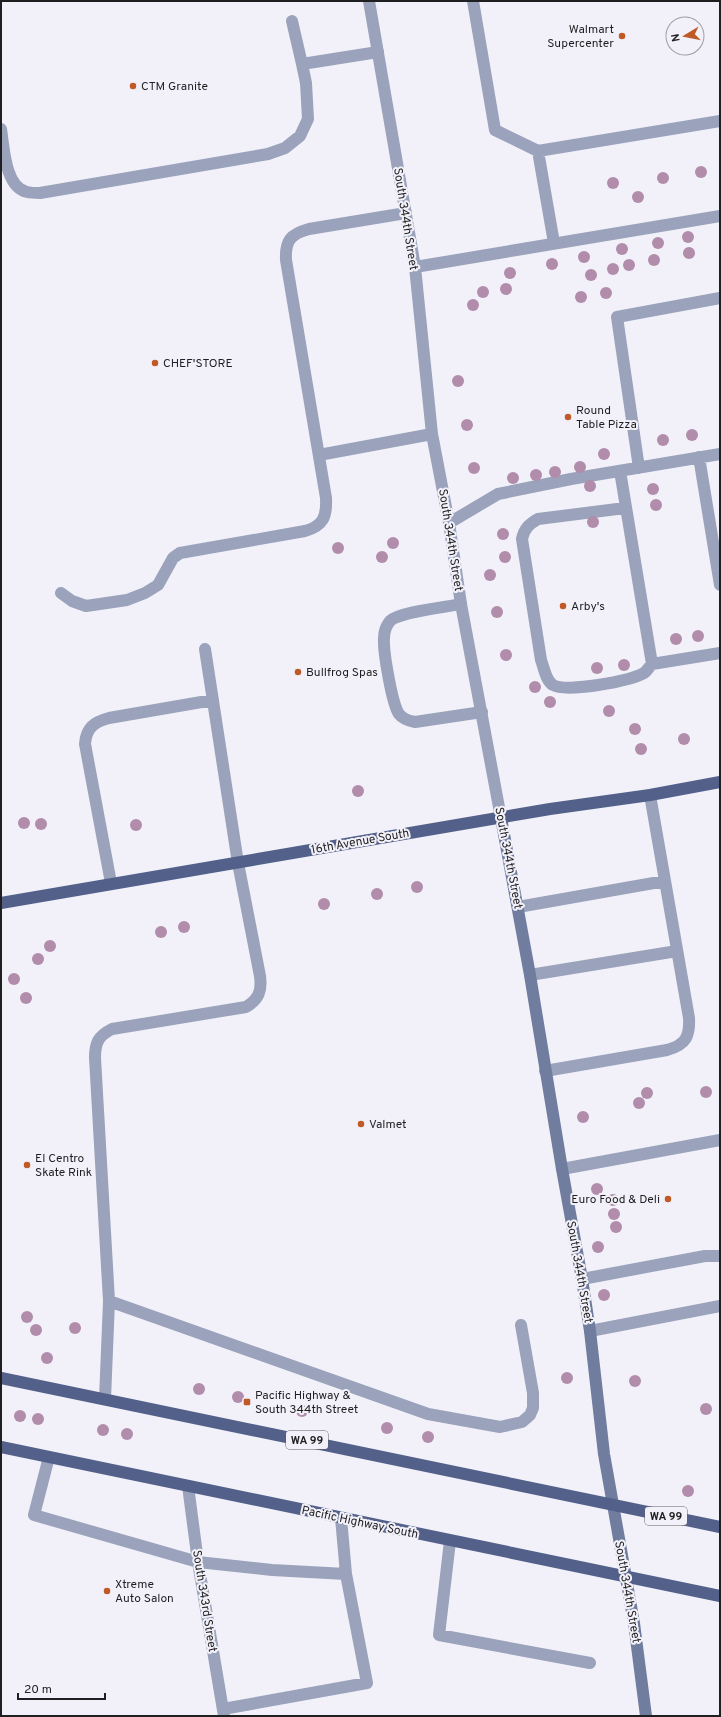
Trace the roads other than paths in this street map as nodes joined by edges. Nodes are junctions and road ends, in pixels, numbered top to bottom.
1 (369, 1) edge
2 (473, 1) edge
3 (292, 21) dead end
4 (378, 52) junction
5 (302, 64) junction
6 (720, 121) edge
7 (1, 130) edge
8 (538, 151) junction
9 (406, 213) junction
10 (720, 216) edge
11 (554, 243) junction
12 (415, 266) junction
13 (720, 298) edge
14 (432, 434) junction
15 (720, 454) edge
16 (319, 455) junction
17 (699, 458) junction
18 (640, 468) junction
19 (620, 471) junction
20 (625, 508) junction
21 (449, 523) junction
22 (720, 585) edge
23 (61, 593) dead end
24 (462, 604) junction
25 (205, 649) dead end
26 (720, 653) edge
27 (652, 664) junction
28 (213, 700) junction
29 (482, 712) junction
30 (720, 782) edge
31 (650, 795) junction
32 (501, 818) junction
33 (238, 863) junction
34 (665, 881) junction
35 (111, 883) junction
36 (1, 903) edge
37 (518, 907) junction
38 (677, 951) junction
39 (530, 975) junction
40 (545, 1071) junction
41 (720, 1140) edge
42 (562, 1169) junction
43 (720, 1256) edge
44 (582, 1279) junction
45 (109, 1302) junction
46 (720, 1306) edge
47 (521, 1325) dead end
48 (590, 1331) junction
49 (1, 1378) edge
50 (106, 1399) junction
51 (1, 1447) edge
52 (49, 1457) junction
53 (188, 1486) junction
54 (612, 1504) junction
55 (341, 1518) junction
56 (720, 1526) edge
57 (450, 1541) junction
58 (198, 1562) junction
59 (346, 1574) junction
60 (626, 1576) junction
61 (720, 1596) edge
62 (590, 1663) dead end
63 (224, 1712) edge
64 (646, 1716) edge

1 - 4 street, South 344th Street
2 - 8 street
3 - 5 street
4 - 5 street
4 - 9 street, South 344th Street
5 - 7 street
6 - 8 street
8 - 11 street
9 - 12 street, South 344th Street
9 - 16 street
10 - 11 street
11 - 12 street
12 - 14 street, South 344th Street
13 - 18 street
14 - 16 street
14 - 21 street, South 344th Street
15 - 17 street
16 - 23 street
17 - 18 street
17 - 22 street
18 - 19 street
19 - 20 street
19 - 21 street
20 - 27 street
20 - 27 street
21 - 24 street, South 344th Street
24 - 29 street, South 344th Street
24 - 29 street
25 - 28 street
26 - 27 street
28 - 33 street
28 - 35 street
29 - 32 street, South 344th Street
30 - 31 main road, 16th Avenue South
31 - 32 main road, 16th Avenue South
31 - 34 street
32 - 33 main road, 16th Avenue South
32 - 37 street, South 344th Street
33 - 35 main road, 16th Avenue South
33 - 45 street
34 - 37 street
34 - 38 street
35 - 36 main road, 16th Avenue South
37 - 39 street, South 344th Street
38 - 39 street
38 - 40 street
39 - 40 street, South 344th Street
40 - 42 street, South 344th Street
41 - 42 street
42 - 44 street, South 344th Street
43 - 44 street
44 - 48 street, South 344th Street
45 - 47 street
45 - 50 street
46 - 48 street
48 - 54 street, South 344th Street
49 - 50 main road, WA 99
50 - 54 main road, WA 99
51 - 52 main road, Pacific Highway South
52 - 53 main road, Pacific Highway South
52 - 58 street
53 - 55 main road, Pacific Highway South
53 - 58 street, South 343rd Street
54 - 56 main road, WA 99
54 - 60 street, South 344th Street
55 - 57 main road, Pacific Highway South
55 - 59 street
57 - 60 main road, Pacific Highway South
57 - 62 street
58 - 59 street
58 - 63 street, South 343rd Street
59 - 63 street
60 - 61 main road, Pacific Highway South
60 - 64 street, South 344th Street

